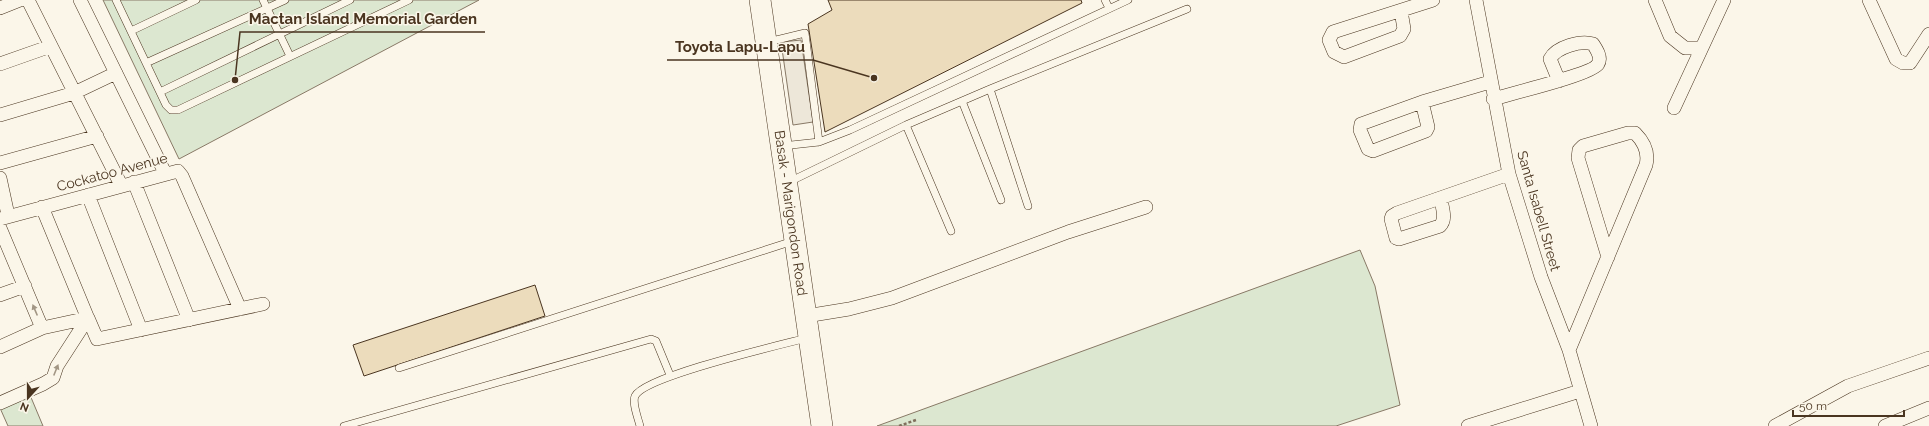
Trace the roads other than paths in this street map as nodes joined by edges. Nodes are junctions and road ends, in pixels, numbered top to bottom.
1 (20, 0) edge
2 (28, 0) edge
3 (80, 0) edge
4 (116, 0) edge
5 (196, 0) edge
6 (262, 0) edge
7 (285, 0) edge
8 (350, 0) edge
9 (409, 0) edge
10 (760, 0) edge
11 (1105, 0) edge
12 (1128, 0) edge
13 (1433, 0) edge
14 (1476, 0) edge
15 (1656, 0) edge
16 (1724, 0) edge
17 (1869, 0) edge
18 (401, 2) edge
19 (0, 8) edge
20 (1109, 8) junction
21 (267, 9) junction
22 (1187, 9) dead end
23 (1401, 11) junction
24 (131, 31) junction
25 (279, 34) junction
26 (1929, 34) edge
27 (766, 42) junction
28 (51, 46) junction
29 (1701, 48) junction
30 (290, 56) junction
31 (146, 63) junction
32 (0, 64) edge
33 (116, 73) junction
34 (1558, 81) dead end
35 (1490, 82) junction
36 (990, 89) junction
37 (160, 92) junction
38 (74, 93) junction
39 (1493, 99) junction
40 (962, 101) junction
41 (1422, 102) junction
42 (1674, 108) dead end
43 (0, 115) edge
44 (906, 125) junction
45 (97, 136) junction
46 (819, 142) junction
47 (782, 146) junction
48 (0, 163) edge
49 (165, 173) junction
50 (1509, 174) junction
51 (0, 178) edge
52 (134, 182) junction
53 (786, 183) junction
54 (121, 185) junction
55 (88, 194) junction
56 (1441, 199) dead end
57 (1001, 200) dead end
58 (1028, 206) dead end
59 (42, 207) junction
60 (1146, 207) dead end
61 (4, 217) edge
62 (0, 228) edge
63 (951, 231) dead end
64 (795, 241) junction
65 (1608, 257) junction
66 (25, 286) junction
67 (0, 295) edge
68 (264, 304) dead end
69 (240, 309) junction
70 (806, 316) junction
71 (88, 318) junction
72 (189, 320) junction
73 (42, 328) junction
74 (141, 330) junction
75 (809, 337) junction
76 (0, 347) edge
77 (1568, 350) junction
78 (1929, 358) edge
79 (399, 368) dead end
80 (670, 375) junction
81 (1580, 391) junction
82 (0, 403) edge
83 (1929, 408) edge
84 (344, 426) edge
85 (640, 426) edge
86 (822, 426) edge
87 (1468, 426) edge
88 (1591, 426) edge
89 (1775, 426) edge
90 (1885, 426) edge

1 - 19 street
2 - 28 street
3 - 33 street
4 - 24 lane
5 - 24 lane
6 - 21 lane
7 - 21 lane
8 - 25 lane
9 - 18 lane
10 - 27 main road, Basak - Marigondon Road
11 - 20 lane
12 - 20 lane
13 - 23 street
14 - 35 street, Santa Isabell Street
15 - 29 street
16 - 29 street
17 - 26 street
18 - 30 lane
20 - 46 lane
21 - 25 lane
21 - 31 lane
22 - 36 lane
23 - 23 street
24 - 31 lane
25 - 30 lane
25 - 37 lane
27 - 46 lane
27 - 47 main road, Basak - Marigondon Road
28 - 32 street
28 - 38 street
29 - 42 street
30 - 37 lane
31 - 37 lane
33 - 38 street
33 - 49 street
34 - 39 street
35 - 39 street, Santa Isabell Street
35 - 41 street
36 - 40 lane
36 - 58 lane
38 - 43 street
38 - 45 street
39 - 50 street, Santa Isabell Street
40 - 44 lane
40 - 57 lane
41 - 41 street
44 - 53 lane
44 - 63 lane
45 - 48 street
45 - 54 street
46 - 47 lane
47 - 53 main road, Basak - Marigondon Road
49 - 52 street, Cockatoo Avenue
49 - 69 street, Cockatoo Avenue
50 - 56 street
50 - 77 street, Santa Isabell Street
51 - 61 street
52 - 54 street, Cockatoo Avenue
52 - 72 street
53 - 64 main road, Basak - Marigondon Road
54 - 55 street, Cockatoo Avenue
55 - 59 street, Cockatoo Avenue
55 - 74 street
59 - 61 street, Cockatoo Avenue
59 - 71 street
60 - 70 street
62 - 66 street
64 - 70 main road, Basak - Marigondon Road
64 - 79 lane
65 - 65 street
65 - 77 street
66 - 67 street
73 -> 66 street
68 - 69 street
69 - 72 street
70 - 75 main road, Basak - Marigondon Road
71 - 73 street
71 - 74 street
82 -> 71 street
72 - 74 street
73 - 76 street
75 - 80 lane
75 - 86 main road, Basak - Marigondon Road
77 - 81 street, Santa Isabell Street
78 - 89 street
80 - 84 lane
80 - 85 lane
81 - 87 street
81 - 88 street, Santa Isabell Street
83 - 90 street

